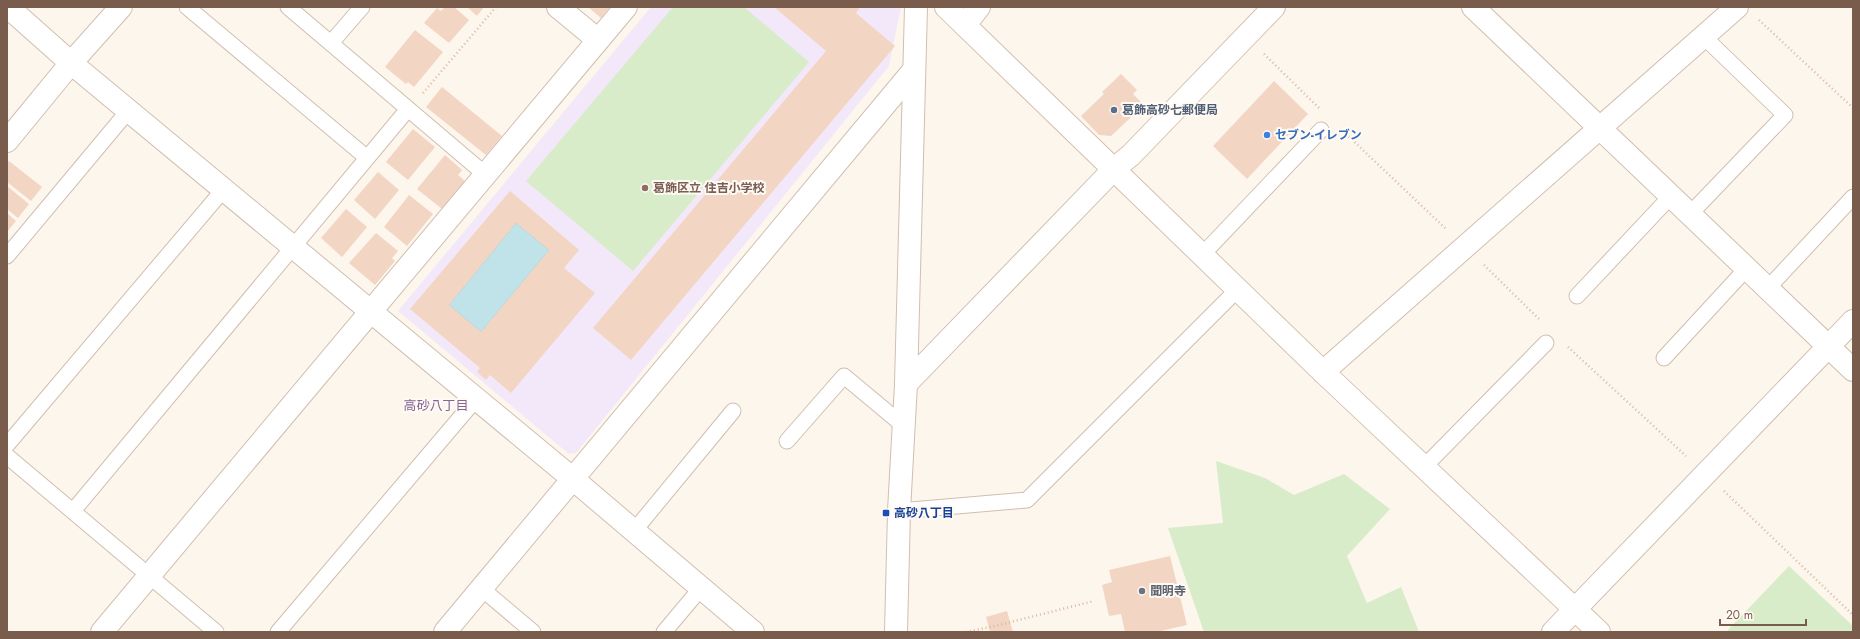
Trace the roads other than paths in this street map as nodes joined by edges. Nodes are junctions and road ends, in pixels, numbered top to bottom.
1 (8, 7) edge
2 (121, 7) edge
3 (187, 7) edge
4 (288, 7) edge
5 (362, 7) edge
6 (558, 7) edge
7 (626, 7) edge
8 (916, 7) edge
9 (946, 7) edge
10 (979, 7) edge
11 (1274, 7) edge
12 (1473, 7) edge
13 (1736, 7) edge
14 (964, 25) junction
15 (1703, 36) junction
16 (598, 40) junction
17 (331, 43) junction
18 (71, 62) junction
19 (913, 71) junction
20 (408, 109) junction
21 (129, 110) junction
22 (1600, 128) junction
23 (1321, 130) dead end
24 (7, 141) edge
25 (366, 157) junction
26 (1114, 169) junction
27 (486, 175) junction
28 (224, 189) junction
29 (1671, 196) junction
30 (1853, 197) edge
31 (1690, 214) junction
32 (292, 246) junction
33 (1202, 255) junction
34 (7, 256) edge
35 (1747, 268) junction
36 (1768, 288) junction
37 (1238, 290) junction
38 (1576, 296) dead end
39 (371, 312) junction
40 (1853, 321) edge
41 (1546, 343) dead end
42 (1828, 346) junction
43 (1664, 358) dead end
44 (1853, 370) edge
45 (1323, 372) junction
46 (906, 384) junction
47 (476, 400) junction
48 (733, 411) dead end
49 (904, 426) junction
50 (787, 441) dead end
51 (7, 445) edge
52 (7, 456) edge
53 (1423, 468) junction
54 (573, 479) junction
55 (899, 510) junction
56 (73, 511) junction
57 (634, 531) junction
58 (148, 576) junction
59 (481, 588) junction
60 (701, 588) junction
61 (1575, 608) junction
62 (102, 632) edge
63 (216, 632) edge
64 (278, 632) edge
65 (445, 632) edge
66 (533, 632) edge
67 (664, 632) edge
68 (753, 632) edge
69 (896, 632) edge
70 (1552, 632) edge
71 (1600, 632) edge

1 - 18 street
2 - 18 street
3 - 25 lane
4 - 17 lane
5 - 17 lane
6 - 16 street
7 - 16 street
8 - 19 street
9 - 14 street
10 - 14 street
11 - 26 street
12 - 22 street
13 - 15 street
14 - 26 street
15 - 22 street
15 - 31 lane
16 - 27 street
17 - 20 lane
18 - 21 street
18 - 24 street
19 - 46 street
19 - 54 street
20 - 25 lane
20 - 27 lane
21 - 28 street
21 - 34 lane
22 - 29 street
22 - 45 street
23 - 33 lane
25 - 32 lane
26 - 33 street
26 - 46 street
27 - 39 street
28 - 32 street
28 - 51 lane
29 - 31 street
29 - 38 lane
30 - 36 lane
31 - 35 street
32 - 39 street
32 - 56 lane
33 - 37 street
35 - 36 street
35 - 43 lane
36 - 42 street
37 - 45 street
37 - 55 lane
39 - 47 street
39 - 58 street
40 - 42 street
41 - 53 lane
42 - 44 street
42 - 61 street
45 - 53 street
46 - 49 street
47 - 54 street
47 - 64 lane
48 - 57 lane
49 - 50 lane
49 - 55 street
52 - 56 lane
53 - 61 street
54 - 57 street
54 - 59 street
55 - 69 street
56 - 58 lane
57 - 60 street
58 - 62 street
58 - 63 lane
59 - 65 street
59 - 66 lane
60 - 67 lane
60 - 68 street
61 - 70 street
61 - 71 street

